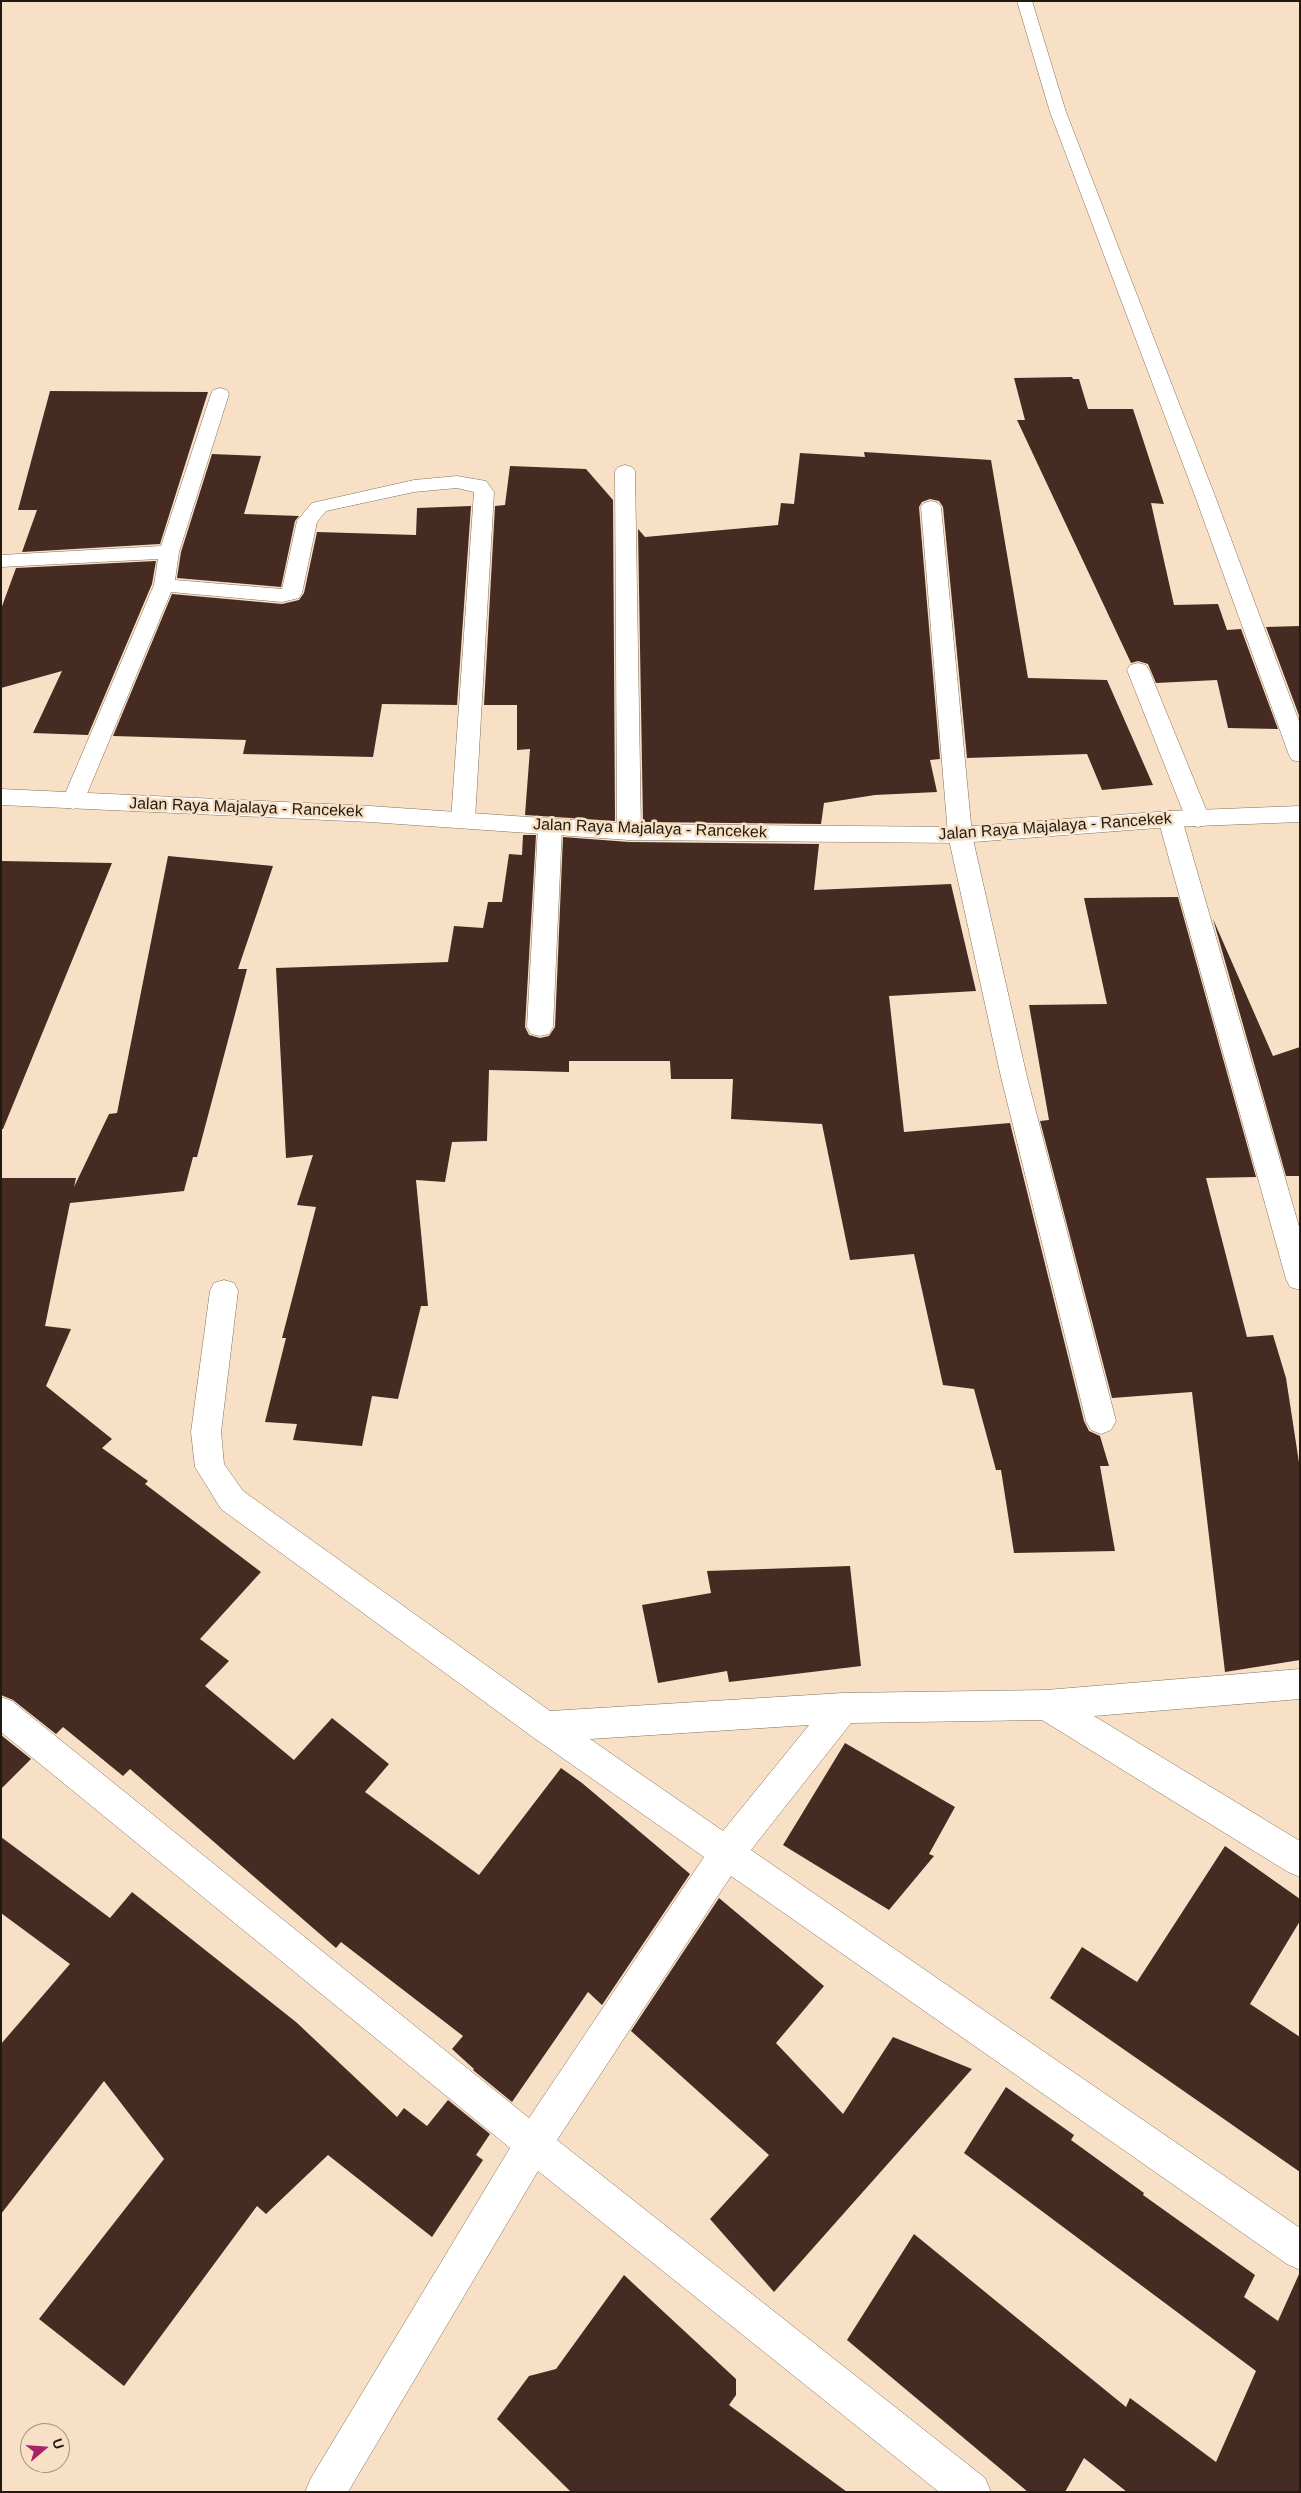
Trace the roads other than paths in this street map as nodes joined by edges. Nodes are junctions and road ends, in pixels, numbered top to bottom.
1 (1024, 1) edge
2 (220, 394) dead end
3 (625, 472) dead end
4 (931, 507) dead end
5 (170, 552) junction
6 (1, 561) edge
7 (164, 585) junction
8 (1138, 670) dead end
9 (1300, 755) edge
10 (1, 797) edge
11 (72, 801) junction
12 (1300, 814) edge
13 (1170, 819) junction
14 (1198, 819) junction
15 (462, 820) junction
16 (550, 827) junction
17 (629, 832) junction
18 (960, 835) junction
19 (540, 1027) dead end
20 (1300, 1279) edge
21 (224, 1291) dead end
22 (1101, 1421) dead end
23 (1300, 1684) edge
24 (1046, 1705) junction
25 (843, 1708) junction
26 (1, 1712) edge
27 (545, 1727) junction
28 (727, 1854) junction
29 (1300, 1860) edge
30 (533, 2144) junction
31 (1300, 2251) edge
32 (325, 2492) edge
33 (971, 2492) edge

1 - 9 street
2 - 5 street
3 - 17 street
4 - 18 street
5 - 6 street
5 - 7 street
7 - 11 street
7 - 15 street
8 - 14 street
10 - 11 street, Jalan Raya Majalaya - Rancekek
11 - 15 street, Jalan Raya Majalaya - Rancekek
12 - 14 street, Jalan Raya Majalaya - Rancekek
13 - 14 street, Jalan Raya Majalaya - Rancekek
13 - 18 street, Jalan Raya Majalaya - Rancekek
13 - 20 street
15 - 16 street, Jalan Raya Majalaya - Rancekek
16 - 17 street, Jalan Raya Majalaya - Rancekek
16 - 19 street
17 - 18 street, Jalan Raya Majalaya - Rancekek
18 - 22 street
21 - 27 street
23 - 24 street
24 - 25 street
24 - 29 street
25 - 27 street
25 - 28 street
26 - 30 street
27 - 28 street
28 - 30 street
28 - 31 street
30 - 32 street
30 - 33 street

